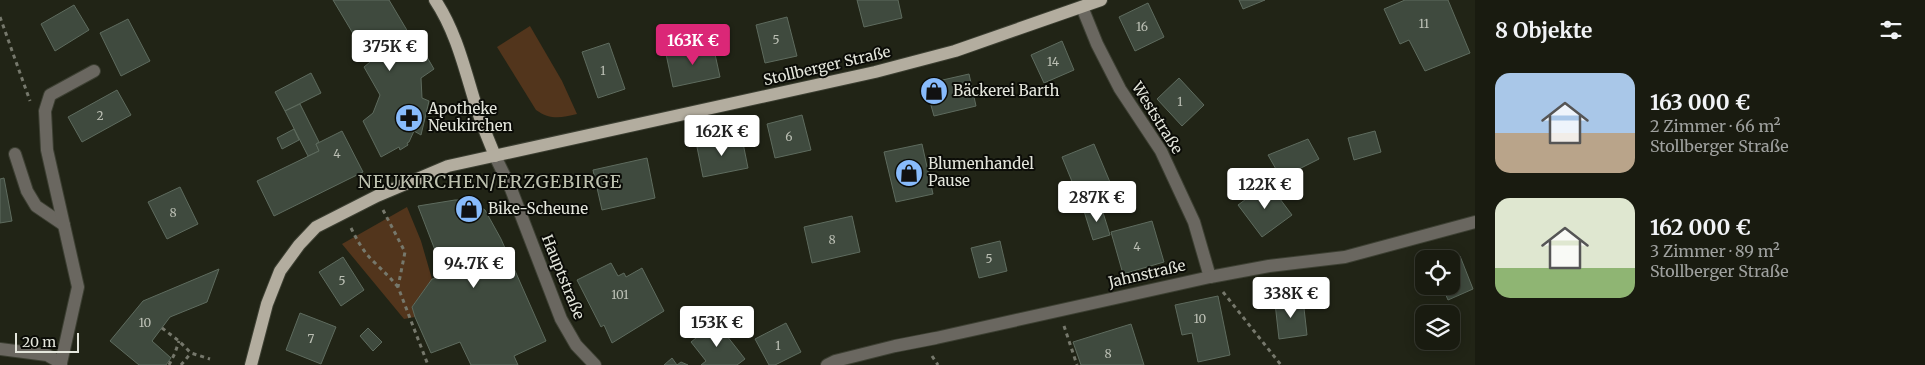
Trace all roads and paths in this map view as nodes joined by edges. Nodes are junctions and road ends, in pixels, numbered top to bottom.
1 (435, 0) edge
2 (1101, 0) edge
3 (1082, 7) junction
4 (0, 17) edge
5 (94, 71) dead end
6 (31, 106) dead end
7 (15, 154) dead end
8 (496, 156) junction
9 (377, 196) junction
10 (343, 212) junction
11 (1475, 222) edge
12 (64, 225) junction
13 (1210, 276) junction
14 (398, 288) junction
15 (1058, 312) junction
16 (162, 328) dead end
17 (179, 341) junction
18 (0, 349) edge
19 (191, 352) junction
20 (210, 359) dead end
21 (61, 364) edge
22 (169, 365) edge
23 (181, 365) edge
24 (251, 365) edge
25 (428, 365) edge
26 (595, 365) edge
27 (827, 365) edge
28 (1077, 365) edge
29 (1280, 365) edge

1 - 8 main road, Hauptstraße
2 - 3 main road, Stollberger Straße
3 - 8 main road, Stollberger Straße
3 - 13 street, Weststraße
4 - 6 path
5 - 12 street
7 - 12 street
8 - 9 main road, Stollberger Straße
8 - 26 street, Hauptstraße
9 - 10 main road, Stollberger Straße
9 - 14 path
10 - 14 path
10 - 24 main road, Stollberger Straße
11 - 13 street, Jahnstraße
12 - 21 street
13 - 15 street, Jahnstraße
13 - 29 path
14 - 25 path
15 - 27 street, Jahnstraße
15 - 28 path
16 - 17 path
17 - 19 path
17 - 22 path
18 - 21 street
19 - 20 path
19 - 23 path

